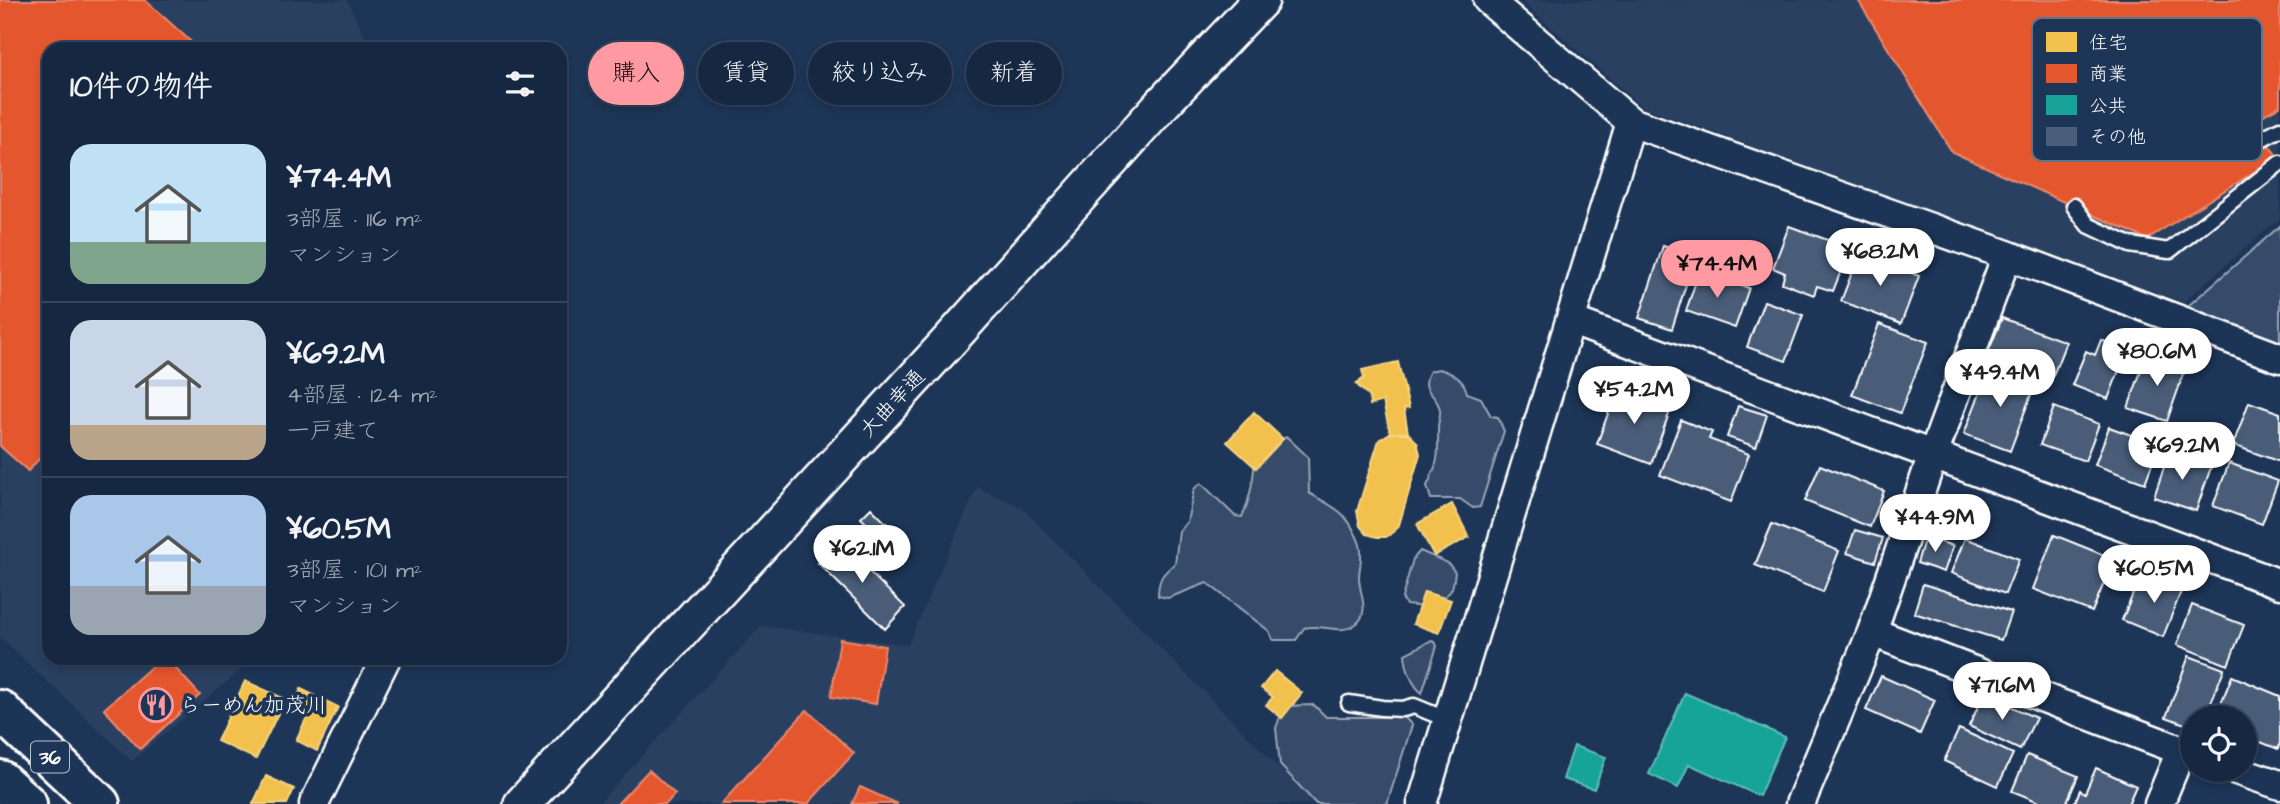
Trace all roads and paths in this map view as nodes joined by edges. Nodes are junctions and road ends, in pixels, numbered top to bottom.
1 (1261, 0) edge
2 (1488, 0) edge
3 (1631, 122) junction
4 (2280, 129) edge
5 (2263, 138) dead end
6 (2280, 163) edge
7 (2074, 206) dead end
8 (2007, 255) junction
9 (1572, 321) junction
10 (2280, 358) edge
11 (1933, 455) junction
12 (2280, 584) edge
13 (1872, 632) junction
14 (383, 665) edge
15 (1349, 703) dead end
16 (0, 710) edge
17 (1448, 720) junction
18 (2180, 750) edge
19 (2180, 766) edge
20 (2257, 777) edge
21 (0, 780) edge
22 (2280, 785) edge
23 (27, 804) edge
24 (100, 804) edge
25 (314, 804) edge
26 (522, 804) edge
27 (1422, 804) edge
28 (1800, 804) edge
29 (2159, 804) edge

1 - 26 street, 大曲幸通
2 - 3 street
3 - 8 street
3 - 9 street
4 - 5 lane
6 - 7 lane
8 - 10 street
8 - 11 street
9 - 11 street
9 - 17 street
11 - 12 street
11 - 13 street
13 - 18 street
13 - 28 street
14 - 25 street
15 - 17 lane
16 - 24 highway, 36
17 - 27 street
19 - 29 street
20 - 22 street
21 - 23 highway, 36

